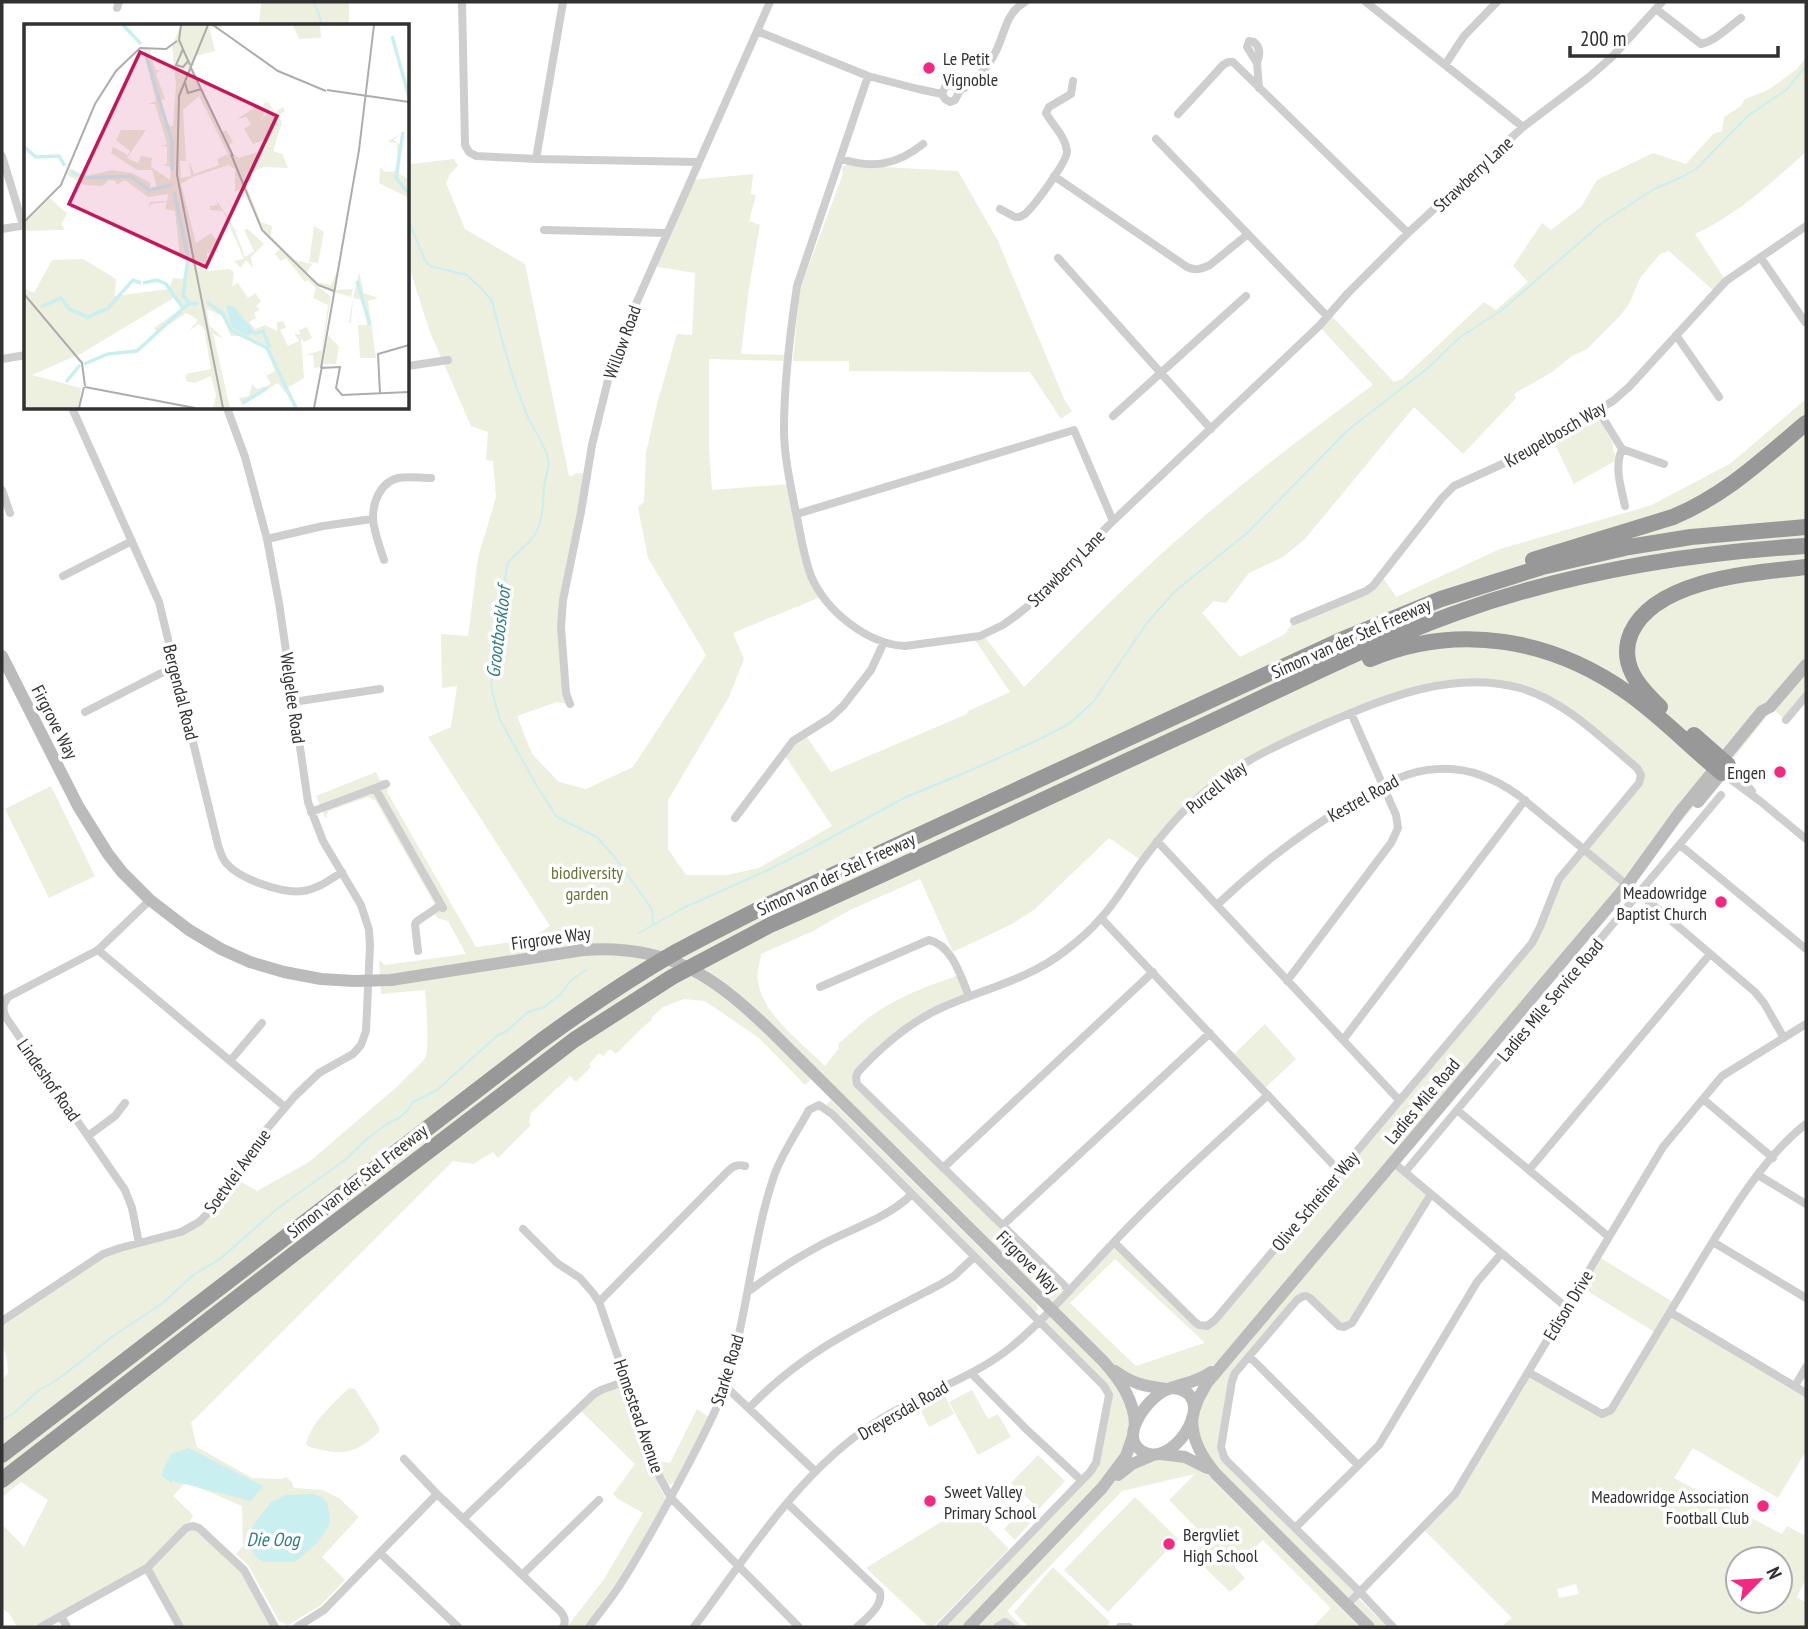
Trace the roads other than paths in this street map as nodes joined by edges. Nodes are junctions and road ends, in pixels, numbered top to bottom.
1 (462, 2) edge
2 (563, 2) edge
3 (770, 2) edge
4 (1025, 2) edge
5 (1366, 2) edge
6 (1497, 2) edge
7 (1659, 5) edge
8 (1741, 18) dead end
9 (757, 30) junction
10 (1257, 63) dead end
11 (1445, 65) junction
12 (868, 76) junction
13 (1073, 81) dead end
14 (1259, 88) junction
15 (1178, 114) dead end
16 (1523, 127) junction
17 (1156, 139) dead end
18 (923, 144) dead end
19 (2, 156) edge
20 (536, 159) junction
21 (841, 159) junction
22 (698, 162) junction
23 (1054, 176) junction
24 (1000, 209) dead end
25 (24, 222) edge
26 (24, 225) edge
27 (1806, 226) edge
28 (2, 229) edge
29 (544, 230) dead end
30 (667, 233) junction
31 (1408, 233) junction
32 (1248, 234) junction
33 (1058, 258) dead end
34 (1761, 258) junction
35 (1247, 296) dead end
36 (1327, 316) junction
37 (1805, 322) edge
38 (1676, 335) junction
39 (24, 355) edge
40 (2, 359) edge
41 (448, 360) dead end
42 (410, 366) edge
43 (1160, 372) junction
44 (1719, 397) dead end
45 (73, 410) edge
46 (228, 410) edge
47 (1598, 410) junction
48 (1113, 416) dead end
49 (1806, 423) edge
50 (1211, 429) junction
51 (1622, 449) junction
52 (1664, 464) dead end
53 (431, 478) dead end
54 (2, 491) edge
55 (1625, 506) dead end
56 (10, 513) dead end
57 (797, 514) junction
58 (372, 519) junction
59 (1113, 522) junction
60 (1806, 527) edge
61 (267, 539) junction
62 (132, 541) junction
63 (1806, 546) edge
64 (383, 560) dead end
65 (1806, 567) edge
66 (63, 576) dead end
67 (1441, 598) junction
68 (1294, 621) dead end
69 (884, 642) junction
70 (2, 656) edge
71 (1806, 665) edge
72 (175, 666) junction
73 (380, 689) dead end
74 (1806, 696) edge
75 (293, 702) junction
76 (570, 704) dead end
77 (85, 712) dead end
78 (1350, 713) junction
79 (1786, 720) dead end
80 (1196, 729) junction
81 (1722, 766) junction
82 (1639, 771) joint
83 (386, 784) dead end
84 (1382, 785) junction
85 (375, 788) junction
86 (1721, 794) dead end
87 (1525, 800) junction
88 (312, 812) junction
89 (735, 818) dead end
90 (1806, 839) edge
91 (1157, 841) junction
92 (1680, 845) junction
93 (1583, 849) junction
94 (342, 872) junction
95 (1627, 884) junction
96 (1639, 893) junction
97 (150, 900) junction
98 (1217, 905) junction
99 (1101, 918) junction
100 (1806, 949) edge
101 (98, 950) junction
102 (418, 951) dead end
103 (1710, 954) junction
104 (1153, 972) junction
105 (369, 981) junction
106 (1287, 981) junction
107 (820, 987) dead end
108 (969, 996) junction
109 (262, 1023) dead end
110 (1806, 1024) edge
111 (1210, 1033) junction
112 (1784, 1038) junction
113 (1343, 1040) junction
114 (230, 1060) junction
115 (1268, 1095) junction
116 (1703, 1099) junction
117 (1399, 1100) junction
118 (125, 1103) dead end
119 (285, 1107) junction
120 (1457, 1110) junction
121 (1806, 1124) edge
122 (88, 1136) junction
123 (1773, 1158) junction
124 (1394, 1163) junction
125 (746, 1166) dead end
126 (943, 1168) junction
127 (1529, 1170) junction
128 (1340, 1172) junction
129 (1405, 1172) junction
130 (1758, 1175) junction
131 (911, 1195) junction
132 (1430, 1195) junction
133 (1806, 1204) edge
134 (1003, 1225) junction
135 (523, 1229) dead end
136 (1609, 1237) junction
137 (1114, 1242) junction
138 (1713, 1242) junction
139 (139, 1243) junction
140 (1501, 1254) junction
141 (974, 1257) junction
142 (1069, 1290) junction
143 (749, 1291) junction
144 (1806, 1298) edge
145 (599, 1302) junction
146 (1566, 1307) junction
147 (1051, 1309) junction
148 (1670, 1312) junction
149 (2, 1321) edge
150 (1038, 1321) junction
151 (1250, 1357) junction
152 (1228, 1359) junction
153 (1104, 1362) junction
154 (1806, 1367) edge
155 (1528, 1372) junction
156 (971, 1373) junction
157 (626, 1381) junction
158 (725, 1386) junction
159 (1795, 1386) junction
160 (1170, 1388) junction
161 (1806, 1394) edge
162 (748, 1408) junction
163 (1193, 1414) junction
164 (1134, 1431) junction
165 (2, 1455) edge
166 (1157, 1455) junction
167 (404, 1459) dead end
168 (1358, 1465) junction
169 (815, 1471) junction
170 (1216, 1474) junction
171 (2, 1480) edge
172 (1081, 1480) junction
173 (1102, 1488) junction
174 (437, 1494) junction
175 (671, 1498) junction
176 (599, 1500) dead end
177 (787, 1503) junction
178 (463, 1519) junction
179 (1296, 1528) junction
180 (380, 1553) junction
181 (739, 1567) junction
182 (147, 1568) junction
183 (522, 1575) junction
184 (1360, 1592) junction
185 (1347, 1605) junction
186 (61, 1616) junction
187 (564, 1624) edge
188 (41, 1627) edge
189 (67, 1627) edge
190 (180, 1627) edge
191 (275, 1627) edge
192 (297, 1627) edge
193 (458, 1627) edge
194 (589, 1627) edge
195 (694, 1627) edge
196 (799, 1627) edge
197 (858, 1627) edge
198 (940, 1627) edge
199 (969, 1627) edge
200 (1120, 1627) edge
201 (1128, 1627) edge
202 (1369, 1627) edge
203 (1393, 1627) edge

1 - 20 street
2 - 20 street
3 - 9 street, Willow Road
4 - 12 street
5 - 11 street
6 - 11 street
7 - 8 street
7 - 16 street, Strawberry Lane
9 - 12 street
9 - 22 street, Willow Road
10 - 14 street
11 - 16 street
12 - 21 street, Strawberry Lane
13 - 23 street
14 - 15 street
14 - 31 street
16 - 31 street, Strawberry Lane
17 - 32 street
18 - 21 street
19 - 25 street
20 - 22 street
21 - 57 street, Strawberry Lane
22 - 30 street, Willow Road
23 - 24 street
23 - 32 street
26 - 28 street
27 - 34 street, Kreupelbosch Way
29 - 30 street
30 - 76 street, Willow Road
31 - 36 street, Strawberry Lane
32 - 36 street
33 - 43 street
34 - 37 street
34 - 38 street, Kreupelbosch Way
35 - 43 street
36 - 50 street, Strawberry Lane
38 - 44 street
38 - 47 street, Kreupelbosch Way
39 - 40 street
41 - 42 street
43 - 48 street
43 - 50 street
45 - 62 street, Bergendal Road
46 - 61 street, Welgelee Road
47 - 51 street
47 - 68 street, Kreupelbosch Way
49 - 67 highway
50 - 59 street, Strawberry Lane
51 - 52 street
51 - 55 street
53 - 58 street
54 - 56 street
57 - 59 street
57 - 69 street, Strawberry Lane
58 - 61 street
58 - 64 street
59 - 69 street, Strawberry Lane
60 - 67 highway, Simon van der Stel Freeway
61 - 75 street, Welgelee Road
62 - 66 street
62 - 72 street, Bergendal Road
63 - 80 highway, Simon van der Stel Freeway
65 - 81 highway
67 - 165 highway, Simon van der Stel Freeway
69 - 89 street
70 - 97 street, Firgrove Way
71 - 81 street, Ladies Mile Road
72 - 77 street
72 - 94 street, Bergendal Road
73 - 75 street
74 - 79 street
75 - 88 street, Welgelee Road
78 - 82 street, Purcell Way
78 - 84 street
78 - 91 street, Purcell Way
80 - 81 highway
80 - 171 highway, Simon van der Stel Freeway
81 - 90 street
81 - 95 street, Ladies Mile Road
82 - 93 street, Olive Schreiner Way
83 - 85 street
84 - 87 street, Kestrel Road
84 - 98 street, Kestrel Road
84 - 106 street
85 - 88 street
85 - 102 street
86 - 92 street, Ladies Mile Service Road
87 - 93 street, Kestrel Road
87 - 113 street
88 - 94 street, Welgelee Road
91 - 98 street
91 - 99 street, Purcell Way
92 - 96 street, Ladies Mile Service Road
92 - 100 street
93 - 95 street, Kestrel Road
93 - 117 street, Olive Schreiner Way
94 - 105 street, Welgelee Road
95 - 124 street, Ladies Mile Road
96 - 103 street
96 - 120 street, Ladies Mile Service Road
97 - 101 street, Lindeshof Road
97 - 105 street, Firgrove Way
98 - 106 street
99 - 104 street
99 - 108 street, Purcell Way
101 - 114 street
101 - 122 street, Lindeshof Road
103 - 112 street
103 - 127 street
104 - 111 street
104 - 126 street
105 - 119 street, Soetvlei Avenue
105 - 147 street, Firgrove Way
106 - 113 street
107 - 108 street
108 - 126 street, Purcell Way
109 - 114 street
110 - 112 street, Edison Drive
111 - 115 street
111 - 134 street
112 - 116 street, Edison Drive
113 - 117 street
114 - 119 street
115 - 128 street
115 - 137 street, Dreyersdal Road
116 - 123 street
116 - 136 street, Edison Drive
117 - 128 street, Olive Schreiner Way
118 - 122 street
119 - 139 street, Soetvlei Avenue
120 - 127 street
120 - 129 street, Ladies Mile Service Road
121 - 123 street
122 - 139 street, Lindeshof Road
123 - 130 street
124 - 129 street
124 - 152 street, Ladies Mile Road
125 - 145 street
126 - 134 street
127 - 136 street
128 - 137 street, Olive Schreiner Way
129 - 132 street
130 - 133 street
130 - 138 street
131 - 141 street
131 - 143 street
131 - 143 street, Starke Road
132 - 140 street
132 - 151 street
134 - 142 street
135 - 145 street, Homestead Avenue
136 - 146 street, Edison Drive
137 - 142 street, Dreyersdal Road
138 - 144 street
138 - 148 street
139 - 149 street, Soetvlei Avenue
140 - 146 street
140 - 168 street
141 - 150 street
141 - 162 street
142 - 147 street, Dreyersdal Road
143 - 158 street, Starke Road
145 - 157 street, Homestead Avenue
146 - 155 street, Edison Drive
147 - 150 street, Dreyersdal Road
147 - 153 street, Firgrove Way
148 - 155 street
148 - 159 street
150 - 156 street, Dreyersdal Road
150 - 172 street
151 - 168 street
151 - 179 street
152 - 160 street, Ladies Mile Road
152 - 163 street, Ladies Mile Road
153 - 160 street, Firgrove Way
153 - 164 street, Firgrove Way
154 - 159 street
155 - 184 street, Edison Drive
156 - 169 street, Dreyersdal Road
156 - 172 street
157 - 175 street, Homestead Avenue
157 - 178 street
158 - 162 street
158 - 175 street, Starke Road
159 - 161 street
160 - 163 street
160 - 164 street
162 - 169 street
163 - 166 street
163 - 170 street
164 - 166 street
164 - 173 street
166 - 170 street
166 - 173 street
167 - 174 street
168 - 179 street
169 - 177 street, Dreyersdal Road
170 - 185 street
172 - 198 street
173 - 199 street
174 - 178 street
174 - 180 street
175 - 181 street, Homestead Avenue
175 - 194 street, Starke Road
176 - 183 street
177 - 181 street, Dreyersdal Road
177 - 197 street
178 - 183 street
179 - 184 street
180 - 192 street
180 - 193 street
181 - 195 street, Dreyersdal Road
181 - 196 street, Homestead Avenue
182 - 186 street
182 - 190 street
182 - 191 street
183 - 187 street
184 - 185 street, Edison Drive
184 - 203 street
185 - 202 street
186 - 188 street
186 - 189 street
200 - 201 street

